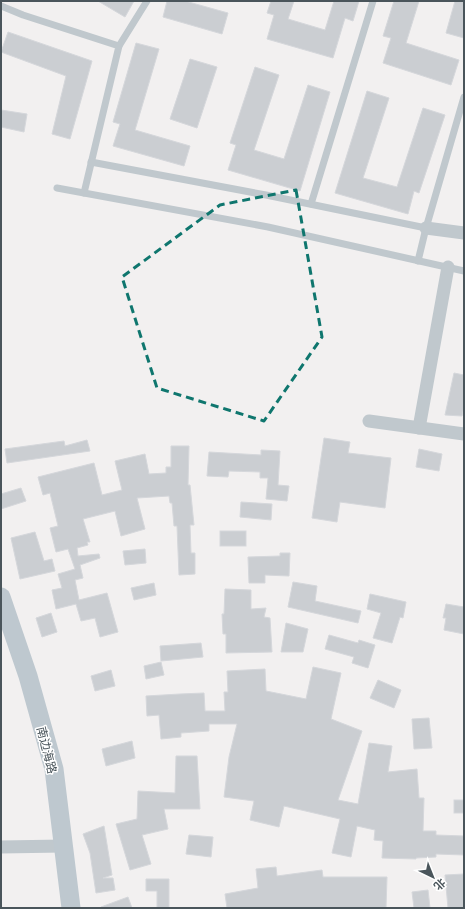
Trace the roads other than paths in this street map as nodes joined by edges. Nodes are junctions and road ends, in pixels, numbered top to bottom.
1 (147, 1) edge
2 (373, 1) edge
3 (1, 6) edge
4 (119, 46) junction
5 (464, 97) edge
6 (91, 162) junction
7 (57, 188) dead end
8 (84, 193) junction
9 (311, 204) junction
10 (426, 228) junction
11 (464, 233) edge
12 (418, 261) junction
13 (448, 267) junction
14 (464, 271) edge
15 (369, 421) dead end
16 (419, 428) junction
17 (464, 434) edge
18 (1, 597) edge
19 (63, 846) junction
20 (1, 847) edge
21 (71, 908) edge

1 - 4 lane
2 - 9 lane
3 - 4 lane
4 - 6 lane
5 - 10 lane
6 - 8 lane
6 - 9 lane
7 - 8 lane
8 - 12 lane
9 - 10 lane
10 - 11 street
10 - 12 lane
12 - 13 lane
13 - 14 lane
13 - 16 street
15 - 16 street
16 - 17 street
18 - 19 main road, 南边海路
19 - 20 street
19 - 21 main road, 南边海路

